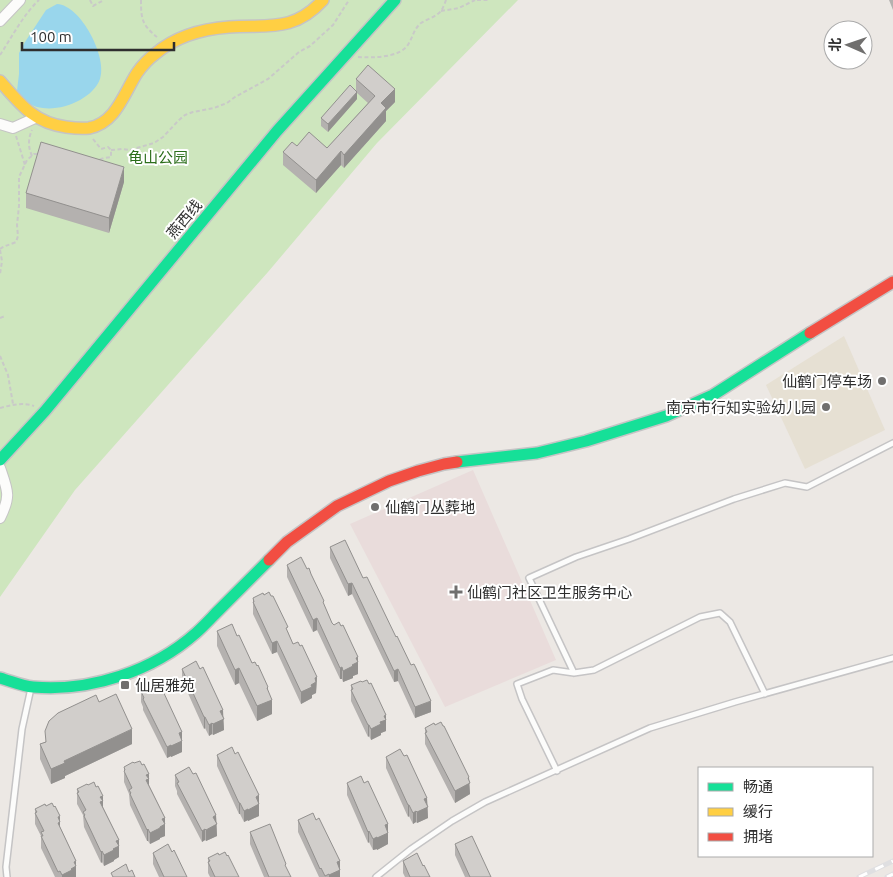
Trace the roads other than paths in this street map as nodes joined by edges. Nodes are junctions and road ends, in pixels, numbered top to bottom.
1 (20, 0) edge
2 (323, 0) edge
3 (395, 0) edge
4 (0, 21) edge
5 (0, 81) edge
6 (33, 119) junction
7 (0, 124) edge
8 (893, 282) edge
9 (893, 443) edge
10 (0, 460) edge
11 (0, 468) edge
12 (0, 518) edge
13 (893, 658) edge
14 (574, 673) junction
15 (0, 678) edge
16 (32, 687) junction
17 (765, 694) junction
18 (557, 771) junction
19 (7, 877) edge
20 (376, 877) edge

1 - 4 street
2 - 6 street
3 - 10 street, 燕西线
5 - 6 street
6 - 7 street
8 - 16 street
9 - 14 lane
11 - 12 street
13 - 17 lane
14 - 17 lane
14 - 18 lane
15 - 16 street
16 - 19 lane
17 - 18 lane
18 - 20 lane

